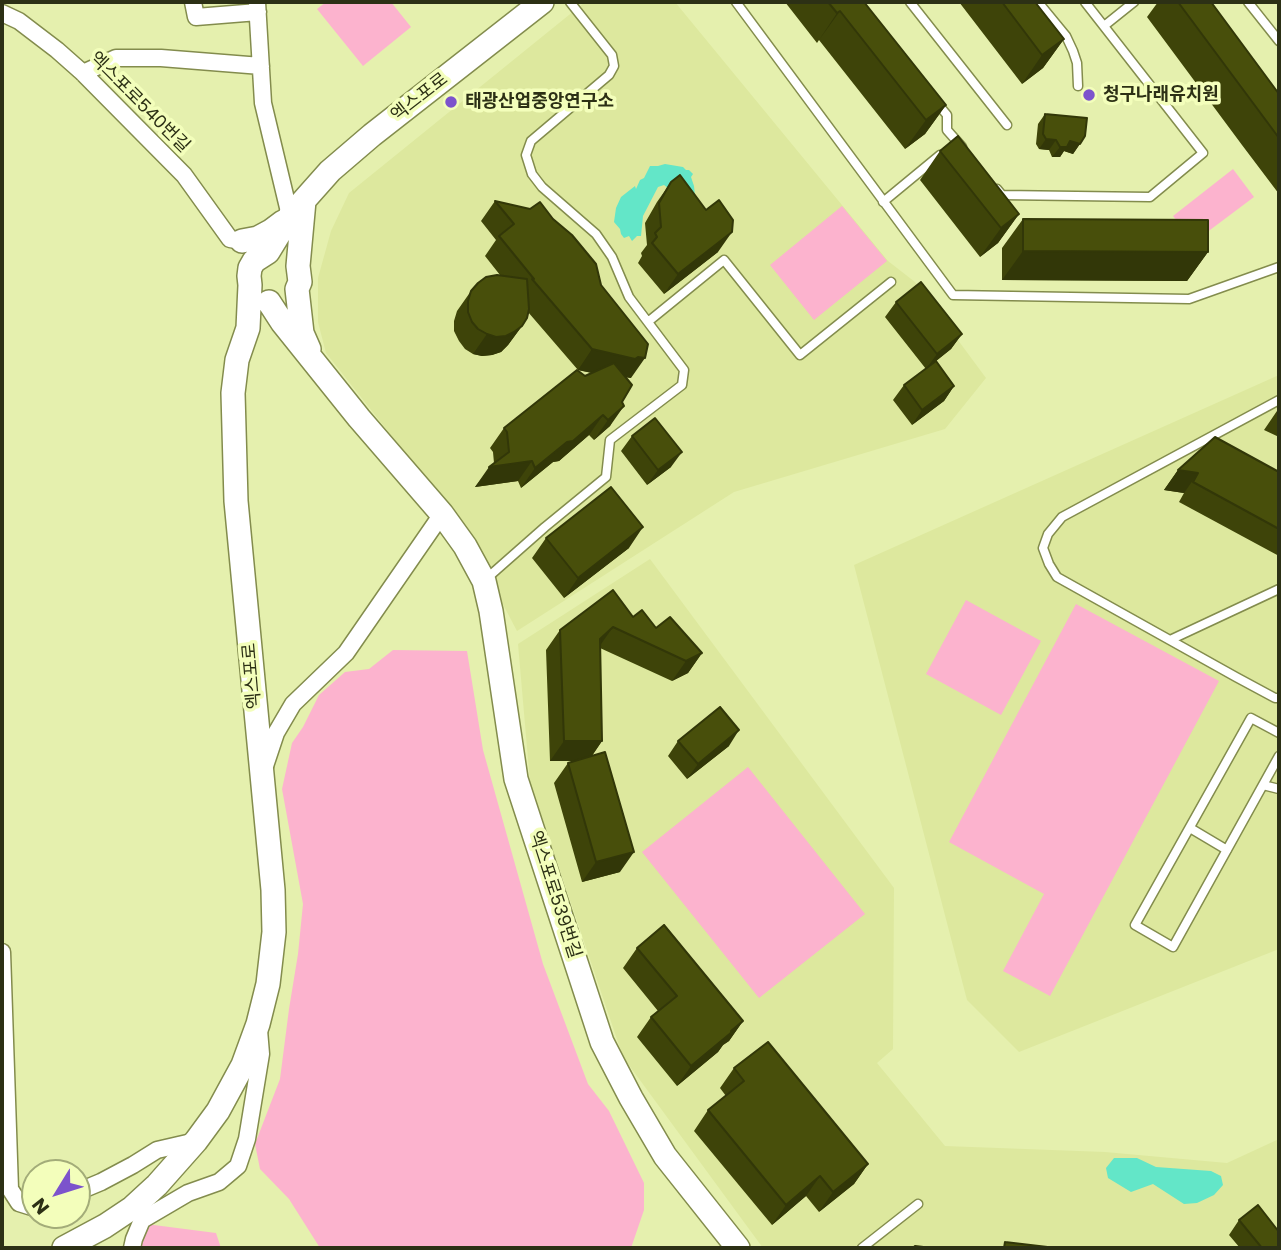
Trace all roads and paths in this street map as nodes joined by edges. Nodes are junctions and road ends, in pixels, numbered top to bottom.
1 (193, 2) edge
2 (542, 2) edge
3 (570, 2) edge
4 (736, 2) edge
5 (910, 2) edge
6 (1038, 2) edge
7 (1086, 2) edge
8 (1134, 2) edge
9 (1248, 2) edge
10 (258, 7) edge
11 (2, 13) edge
12 (1104, 26) junction
13 (1279, 41) edge
14 (261, 66) junction
15 (83, 73) junction
16 (1078, 86) dead end
17 (931, 95) edge
18 (1007, 125) dead end
19 (956, 141) junction
20 (964, 150) edge
21 (994, 186) edge
22 (883, 202) junction
23 (297, 208) junction
24 (236, 240) junction
25 (264, 254) junction
26 (298, 266) junction
27 (1279, 267) edge
28 (891, 282) dead end
29 (297, 289) junction
30 (258, 291) junction
31 (649, 321) junction
32 (250, 326) junction
33 (287, 328) junction
34 (313, 358) junction
35 (1279, 400) edge
36 (442, 514) junction
37 (484, 581) junction
38 (1279, 589) edge
39 (1170, 640) junction
40 (1278, 699) edge
41 (1279, 733) edge
42 (1279, 756) edge
43 (263, 772) junction
44 (1263, 785) junction
45 (1279, 789) edge
46 (1190, 828) junction
47 (1227, 850) junction
48 (2, 952) edge
49 (258, 1024) junction
50 (196, 1140) junction
51 (91, 1186) edge
52 (21, 1204) edge
53 (918, 1204) dead end
54 (64, 1248) edge
55 (132, 1248) edge
56 (738, 1248) edge
57 (862, 1248) edge

1 - 10 street
2 - 23 main road, 엑스포로
3 - 31 lane
4 - 22 lane
5 - 18 lane
6 - 16 lane
7 - 12 lane
8 - 12 lane
9 - 13 lane
10 - 14 street
11 - 15 street, 엑스포로540번길
12 - 21 lane
14 - 15 street
14 - 23 street
15 - 24 street, 엑스포로540번길
17 - 19 lane
19 - 20 lane
19 - 22 lane
22 - 27 lane
23 - 24 main road
23 - 25 main road
23 - 26 main road
24 - 25 main road
24 - 30 main road
25 - 26 main road
25 - 30 main road
26 - 29 main road
28 - 31 lane
29 - 30 main road
29 - 34 main road
30 - 32 main road, 엑스포로
30 - 33 main road
31 - 37 lane
32 - 33 main road
32 - 43 main road, 엑스포로
33 - 34 main road
34 - 36 main road, 엑스포로539번길
35 - 39 lane
36 - 37 main road, 엑스포로539번길
36 - 43 street
37 - 56 main road, 엑스포로539번길
38 - 39 lane
39 - 40 lane
41 - 46 lane
42 - 44 lane
43 - 49 main road, 엑스포로
44 - 45 lane
44 - 47 lane
46 - 47 lane
46 - 47 lane
48 - 52 street
49 - 50 main road, 엑스포로
49 - 55 street, 엑스포로
50 - 51 street
50 - 54 main road, 엑스포로
53 - 57 lane

